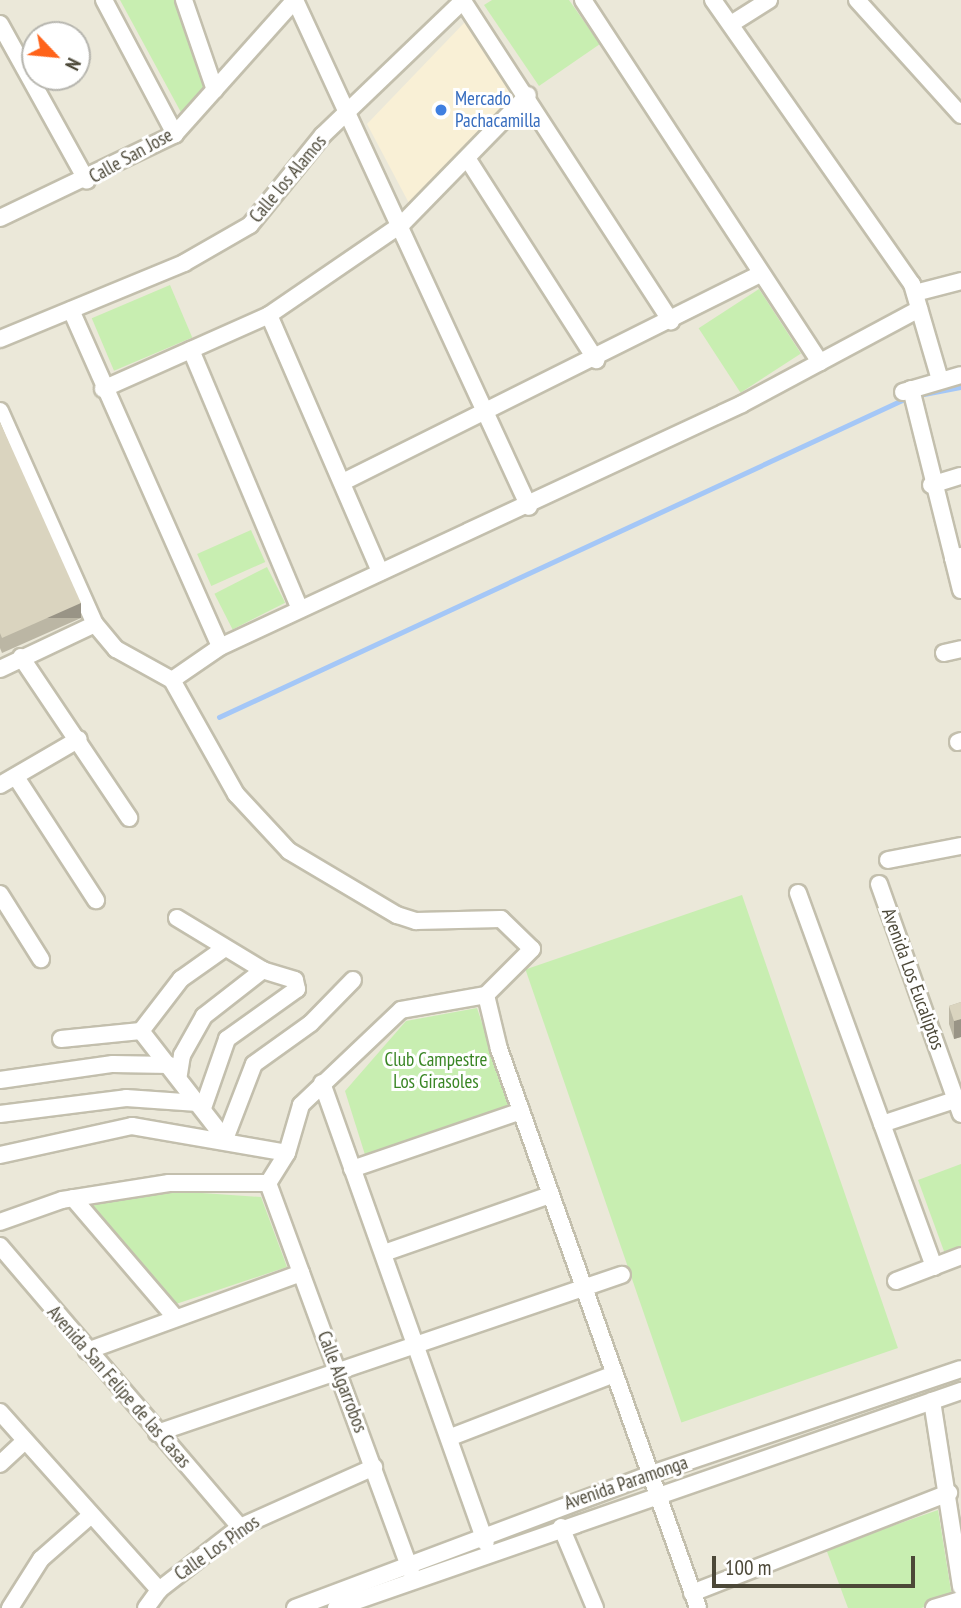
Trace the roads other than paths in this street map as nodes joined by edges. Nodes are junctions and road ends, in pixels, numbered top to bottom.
1 (104, 0) edge
2 (184, 0) edge
3 (295, 0) edge
4 (583, 0) edge
5 (713, 0) edge
6 (769, 0) edge
7 (857, 0) edge
8 (870, 0) edge
9 (463, 1) edge
10 (0, 24) edge
11 (731, 24) junction
12 (215, 90) junction
13 (528, 95) junction
14 (961, 102) edge
15 (348, 112) junction
16 (961, 115) edge
17 (175, 134) junction
18 (467, 158) junction
19 (86, 181) junction
20 (0, 218) edge
21 (402, 224) junction
22 (760, 274) junction
23 (961, 281) edge
24 (917, 301) junction
25 (71, 310) junction
26 (269, 315) junction
27 (671, 321) junction
28 (0, 339) edge
29 (191, 350) junction
30 (596, 360) junction
31 (820, 362) junction
32 (961, 375) edge
33 (940, 380) junction
34 (103, 389) junction
35 (0, 411) edge
36 (489, 411) junction
37 (961, 476) edge
38 (343, 482) junction
39 (931, 485) junction
40 (529, 507) junction
41 (957, 557) edge
42 (380, 572) junction
43 (961, 590) edge
44 (300, 609) junction
45 (95, 624) junction
46 (220, 647) junction
47 (961, 649) edge
48 (944, 653) dead end
49 (21, 657) junction
50 (0, 669) edge
51 (172, 680) junction
52 (79, 739) junction
53 (16, 777) junction
54 (0, 785) edge
55 (129, 818) dead end
56 (961, 846) edge
57 (888, 860) dead end
58 (879, 884) dead end
59 (798, 893) dead end
60 (0, 894) edge
61 (96, 900) dead end
62 (177, 918) dead end
63 (222, 950) junction
64 (41, 959) dead end
65 (263, 970) junction
66 (353, 980) dead end
67 (486, 995) junction
68 (141, 1031) junction
69 (61, 1039) dead end
70 (174, 1070) junction
71 (0, 1080) edge
72 (322, 1083) junction
73 (201, 1106) junction
74 (959, 1110) edge
75 (521, 1111) junction
76 (0, 1114) edge
77 (882, 1124) junction
78 (225, 1139) junction
79 (287, 1153) junction
80 (0, 1155) edge
81 (352, 1169) junction
82 (268, 1183) junction
83 (550, 1195) junction
84 (73, 1198) junction
85 (0, 1222) edge
86 (0, 1246) edge
87 (384, 1253) junction
88 (961, 1256) edge
89 (934, 1267) junction
90 (301, 1273) junction
91 (622, 1275) dead end
92 (895, 1280) dead end
93 (584, 1291) junction
94 (174, 1317) junction
95 (418, 1345) junction
96 (87, 1351) junction
97 (961, 1369) edge
98 (337, 1370) junction
99 (612, 1375) junction
100 (961, 1391) edge
101 (932, 1401) junction
102 (0, 1412) edge
103 (157, 1433) junction
104 (451, 1437) junction
105 (24, 1441) junction
106 (0, 1464) edge
107 (374, 1467) junction
108 (648, 1475) junction
109 (949, 1493) junction
110 (655, 1496) junction
111 (89, 1517) junction
112 (240, 1527) junction
113 (561, 1527) junction
114 (483, 1534) junction
115 (490, 1554) junction
116 (407, 1562) junction
117 (414, 1581) junction
118 (961, 1587) edge
119 (159, 1590) junction
120 (961, 1600) edge
121 (695, 1601) edge
122 (343, 1606) edge
123 (10, 1608) edge
124 (146, 1608) edge
125 (295, 1608) edge
126 (595, 1608) edge
127 (934, 1608) edge

1 - 17 street
2 - 12 street
3 - 12 street, Calle San Jose
3 - 15 street
4 - 22 street
5 - 11 street
6 - 11 street
7 - 16 street
8 - 14 street
9 - 13 street
9 - 15 street, Calle los Alamos
10 - 19 street
11 - 24 street
12 - 17 street, Calle San Jose
13 - 18 street
13 - 27 street
15 - 21 street
15 - 25 street, Calle los Alamos
17 - 19 street, Calle San Jose
18 - 21 street
18 - 30 street
19 - 20 street, Calle San Jose
21 - 26 street
21 - 36 street
22 - 27 street
22 - 31 street
23 - 24 street
24 - 31 street
24 - 33 street
25 - 28 street, Calle los Alamos
25 - 34 street
26 - 29 street
26 - 38 street
27 - 30 street
29 - 34 street
29 - 44 street
30 - 36 street
31 - 40 street
32 - 33 street
33 - 39 street
34 - 46 street
35 - 45 street
36 - 38 street
36 - 40 street
37 - 39 street
38 - 42 street
39 - 41 street
40 - 42 street
41 - 43 street
42 - 44 street
44 - 46 street
45 - 49 street
45 - 51 street
46 - 51 street
47 - 48 street
49 - 50 street
49 - 52 street
51 - 67 street
52 - 53 street
52 - 55 street
53 - 54 street
53 - 61 street
56 - 57 street
58 - 74 street, Avenida Los Eucaliptos
59 - 77 street
60 - 64 street
62 - 63 street
63 - 65 street
63 - 68 street
65 - 70 street
65 - 73 street
66 - 78 street
67 - 72 street
67 - 75 street
68 - 69 street
68 - 70 street
70 - 71 street
70 - 73 street
72 - 79 street
72 - 81 street
73 - 76 street
73 - 78 street
74 - 77 street
75 - 81 street
75 - 83 street
77 - 89 street
78 - 79 street
78 - 80 street
79 - 82 street
81 - 87 street
82 - 84 street
82 - 90 street, Calle Algarrobos
83 - 87 street
83 - 93 street
84 - 85 street
84 - 94 street
86 - 96 street, Avenida San Felipe de las Casas
87 - 95 street
88 - 89 street
89 - 92 street
90 - 94 street
90 - 98 street, Calle Algarrobos
91 - 93 street
93 - 95 street
93 - 99 street
94 - 96 street
95 - 98 street
95 - 104 street
96 - 103 street, Avenida San Felipe de las Casas
97 - 108 street, Avenida Paramonga
98 - 103 street
98 - 107 street, Calle Algarrobos
99 - 104 street
99 - 108 street
100 - 101 street, Avenida Paramonga
101 - 109 street
101 - 110 street, Avenida Paramonga
102 - 105 street
103 - 112 street, Avenida San Felipe de las Casas
104 - 114 street
105 - 106 street
105 - 111 street
107 - 112 street, Calle Los Pinos
107 - 116 street, Calle Algarrobos
108 - 110 street
108 - 114 street, Avenida Paramonga
109 - 118 street
109 - 121 street
110 - 113 street, Avenida Paramonga
110 - 121 street
111 - 119 street
111 - 123 street
112 - 119 street, Calle Los Pinos
113 - 115 street, Avenida Paramonga
113 - 126 street
114 - 115 street
114 - 116 street, Avenida Paramonga
115 - 117 street, Avenida Paramonga
116 - 117 street, Calle Algarrobos
116 - 125 street, Avenida Paramonga
117 - 122 street, Avenida Paramonga
119 - 124 street, Calle Los Pinos
120 - 127 street

